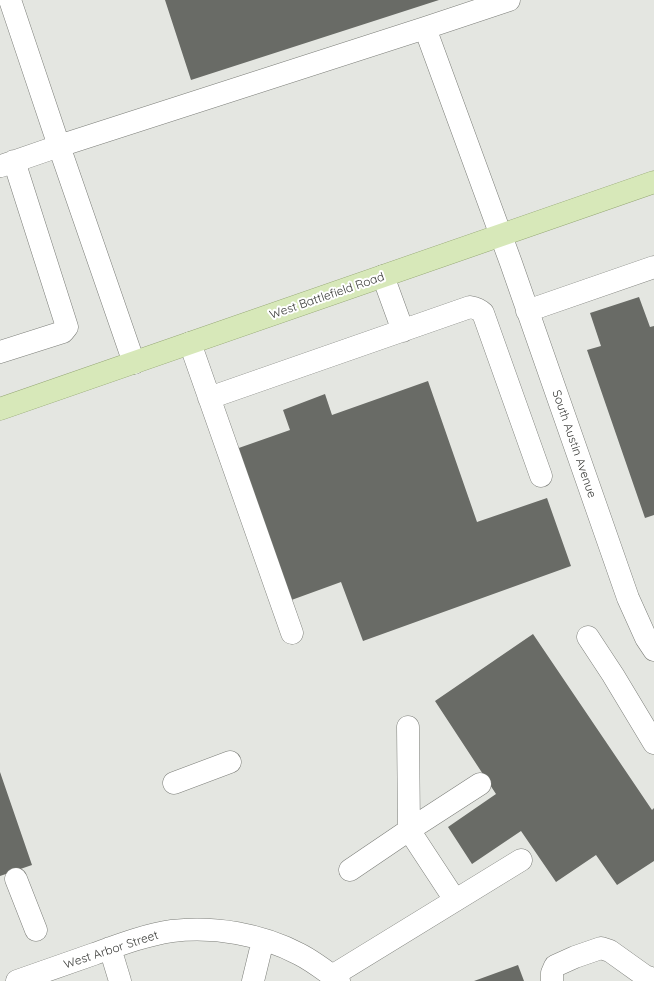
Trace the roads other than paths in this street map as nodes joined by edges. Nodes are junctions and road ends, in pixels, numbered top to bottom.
1 (10, 0) edge
2 (509, 0) edge
3 (425, 28) junction
4 (59, 146) junction
5 (7, 164) edge
6 (654, 182) edge
7 (501, 235) junction
8 (654, 267) edge
9 (383, 276) junction
10 (527, 311) junction
11 (403, 331) junction
12 (190, 343) junction
13 (0, 352) edge
14 (134, 363) junction
15 (209, 398) junction
16 (0, 409) edge
17 (541, 476) dead end
18 (292, 633) dead end
19 (588, 637) dead end
20 (654, 650) edge
21 (408, 727) dead end
22 (654, 743) edge
23 (230, 762) dead end
24 (174, 783) dead end
25 (480, 784) dead end
26 (409, 830) junction
27 (521, 860) dead end
28 (350, 870) dead end
29 (16, 879) dead end
30 (455, 900) junction
31 (36, 930) dead end
32 (263, 940) junction
33 (110, 948) junction
34 (57, 974) edge
35 (335, 978) edge
36 (649, 978) edge
37 (17, 981) edge
38 (120, 981) edge
39 (252, 981) edge
40 (552, 981) edge

1 - 4 street
2 - 3 street
3 - 4 street
3 - 7 street, South Austin Avenue
4 - 5 street
4 - 14 street
5 - 13 street
6 - 7 main road, West Battlefield Road
7 - 9 main road, West Battlefield Road
7 - 10 street, South Austin Avenue
8 - 10 street
9 - 11 street
9 - 12 main road, West Battlefield Road
10 - 20 street, South Austin Avenue
11 - 15 street
11 - 17 street
12 - 14 main road, West Battlefield Road
12 - 15 street
14 - 16 main road, West Battlefield Road
15 - 18 street
19 - 22 street
21 - 26 street
23 - 24 street
25 - 26 street
26 - 28 street
26 - 30 street
27 - 30 street
29 - 31 street
30 - 35 street
32 - 33 street, West Arbor Street
32 - 35 street, West Arbor Street
32 - 39 street
33 - 34 street, West Arbor Street
33 - 38 street
34 - 37 street, West Arbor Street
36 - 40 street

